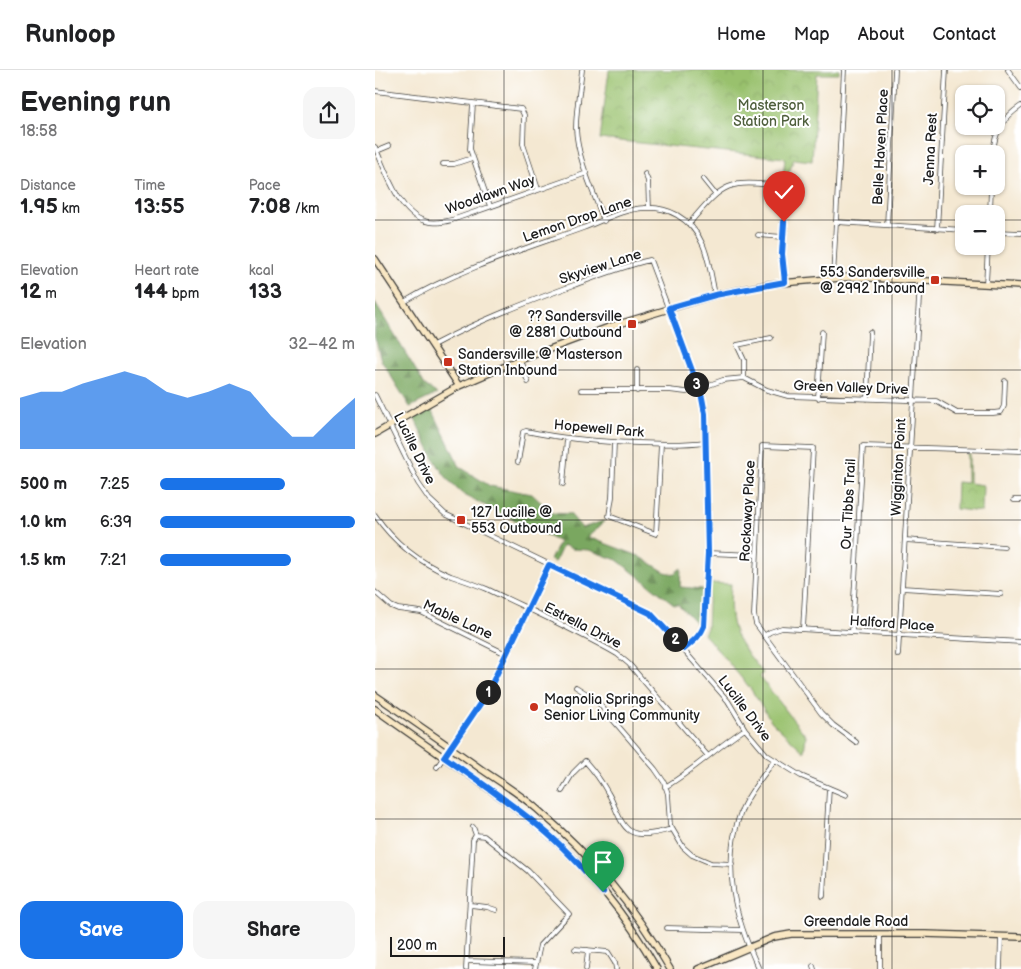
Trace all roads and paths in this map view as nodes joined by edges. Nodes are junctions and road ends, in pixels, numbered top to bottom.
1 (582, 70) edge
2 (844, 70) edge
3 (895, 70) edge
4 (946, 70) edge
5 (1008, 70) edge
6 (1021, 88) edge
7 (375, 91) edge
8 (473, 104) junction
9 (1021, 106) edge
10 (995, 145) edge
11 (389, 146) dead end
12 (376, 149) edge
13 (472, 158) junction
14 (443, 164) dead end
15 (587, 173) junction
16 (645, 174) dead end
17 (703, 179) dead end
18 (539, 189) junction
19 (715, 194) junction
20 (490, 206) junction
21 (649, 208) junction
22 (604, 221) junction
23 (836, 222) junction
24 (689, 224) junction
25 (887, 226) junction
26 (937, 229) junction
27 (955, 230) edge
28 (1005, 232) edge
29 (1021, 233) edge
30 (758, 235) dead end
31 (783, 237) junction
32 (988, 255) edge
33 (375, 259) edge
34 (833, 278) junction
35 (920, 281) junction
36 (785, 282) junction
37 (987, 284) junction
38 (1021, 286) edge
39 (715, 295) junction
40 (403, 302) junction
41 (669, 308) junction
42 (822, 332) dead end
43 (870, 332) dead end
44 (771, 338) dead end
45 (433, 345) junction
46 (520, 360) junction
47 (637, 370) dead end
48 (744, 378) junction
49 (1005, 381) dead end
50 (528, 382) dead end
51 (459, 386) junction
52 (698, 389) junction
53 (581, 390) dead end
54 (637, 391) junction
55 (375, 395) edge
56 (819, 398) junction
57 (867, 400) junction
58 (913, 401) junction
59 (391, 424) junction
60 (375, 434) edge
61 (567, 439) junction
62 (614, 442) junction
63 (705, 442) junction
64 (661, 444) junction
65 (910, 447) junction
66 (1021, 451) edge
67 (518, 462) dead end
68 (563, 484) dead end
69 (1014, 500) dead end
70 (1021, 500) edge
71 (375, 514) edge
72 (905, 540) junction
73 (1005, 547) dead end
74 (708, 553) junction
75 (755, 555) junction
76 (549, 565) junction
77 (902, 588) junction
78 (375, 592) edge
79 (1001, 594) dead end
80 (529, 610) junction
81 (803, 629) junction
82 (852, 632) junction
83 (899, 635) junction
84 (764, 636) junction
85 (1021, 642) edge
86 (684, 649) junction
87 (506, 654) junction
88 (898, 655) dead end
89 (576, 687) dead end
90 (375, 695) edge
91 (375, 709) edge
92 (745, 729) junction
93 (856, 742) dead end
94 (450, 747) junction
95 (708, 756) junction
96 (444, 757) junction
97 (774, 761) junction
98 (437, 766) dead end
99 (665, 787) junction
100 (829, 788) junction
101 (562, 791) dead end
102 (846, 795) dead end
103 (473, 827) dead end
104 (672, 829) junction
105 (476, 835) junction
106 (732, 864) junction
107 (823, 896) dead end
108 (471, 905) junction
109 (496, 910) dead end
110 (667, 928) dead end
111 (742, 930) junction
112 (880, 934) junction
113 (1001, 937) junction
114 (1021, 937) edge
115 (749, 947) junction
116 (575, 949) dead end
117 (588, 950) junction
118 (467, 961) junction
119 (535, 963) junction
120 (467, 969) edge
121 (535, 969) edge
122 (586, 969) edge
123 (616, 969) edge
124 (657, 969) edge
125 (670, 969) edge
126 (698, 969) edge
127 (759, 969) edge
128 (880, 969) edge
129 (1000, 969) edge

1 - 15 street
2 - 23 street
3 - 25 street, Belle Haven Place
4 - 26 street, Jenna Rest
5 - 6 street
7 - 8 street
8 - 13 street
8 - 18 street
9 - 10 street
11 - 12 street, Woodlawn Way
12 - 20 street, Woodlawn Way
13 - 14 street
13 - 20 street
15 - 18 street, Woodlawn Way
15 - 22 street
16 - 21 street
17 - 19 street
18 - 20 street, Woodlawn Way
19 - 24 street
19 - 31 street
21 - 22 street, Lemon Drop Lane
21 - 24 street, Lemon Drop Lane
22 - 40 street, Lemon Drop Lane
23 - 25 street
23 - 34 street
24 - 39 street, Lemon Drop Lane
25 - 26 street
26 - 27 street
28 - 29 street
30 - 31 street
31 - 36 street
32 - 37 street
33 - 40 street
34 - 35 street
34 - 36 street
35 - 37 street
35 - 58 street, Wigginton Point
36 - 39 street
37 - 38 street
39 - 41 street
40 - 45 street
41 - 45 street, Skyview Lane
41 - 46 street
41 - 52 street, Skyview Lane
42 - 56 street
43 - 57 street
44 - 48 street
45 - 51 street
46 - 50 street
46 - 51 street
47 - 54 street
48 - 52 street
48 - 56 street, Green Valley Drive
49 - 58 street, Green Valley Drive
51 - 59 street
52 - 54 street
52 - 63 street, Skyview Lane
53 - 54 street
55 - 59 street, Lucille Drive
56 - 57 street, Green Valley Drive
57 - 58 street, Green Valley Drive
58 - 65 street, Wigginton Point
59 - 60 street
59 - 76 street, Lucille Drive
61 - 62 street, Hopewell Park
61 - 67 street, Hopewell Park
61 - 68 street
62 - 64 street, Hopewell Park
62 - 64 street
63 - 64 street, Hopewell Park
63 - 74 street, Skyview Lane
65 - 66 street, Our Tibbs Trail
65 - 72 street, Wigginton Point
65 - 82 street, Our Tibbs Trail
69 - 70 street
71 - 80 street, Estrella Drive
72 - 73 street
72 - 77 street, Wigginton Point
74 - 75 street
74 - 86 street, Skyview Lane
75 - 81 street, Rockaway Place
75 - 84 street, Rockaway Place
76 - 80 street
76 - 86 street, Lucille Drive
77 - 79 street
77 - 83 street, Wigginton Point
78 - 87 street, Mable Lane
80 - 87 street
80 - 95 street, Estrella Drive
81 - 82 street, Halford Place
81 - 84 street, Halford Place
82 - 83 street, Halford Place
83 - 85 street, Halford Place
83 - 88 street, Wigginton Point
84 - 93 street, Rockaway Place
86 - 92 street, Lucille Drive
87 - 94 street
89 - 99 street
90 - 94 street
91 - 96 street
92 - 95 street
92 - 97 street, Lucille Drive
94 - 96 street
94 - 125 street
95 - 99 street
96 - 98 street
96 - 124 street
97 - 100 street, Lucille Drive
97 - 106 street
99 - 104 street
100 - 102 street, Lucille Drive
100 - 107 street
101 - 104 street
103 - 105 street
104 - 106 street
105 - 108 street
105 - 119 street
106 - 111 street
108 - 109 street
108 - 118 street
110 - 111 street
111 - 115 street
112 - 113 street, Greendale Road
112 - 115 street, Greendale Road
112 - 128 street
113 - 114 street, Greendale Road
113 - 129 street
115 - 126 street, Greendale Road
115 - 127 street
116 - 117 street
117 - 122 street
117 - 123 street
118 - 119 street
118 - 120 street
119 - 121 street

